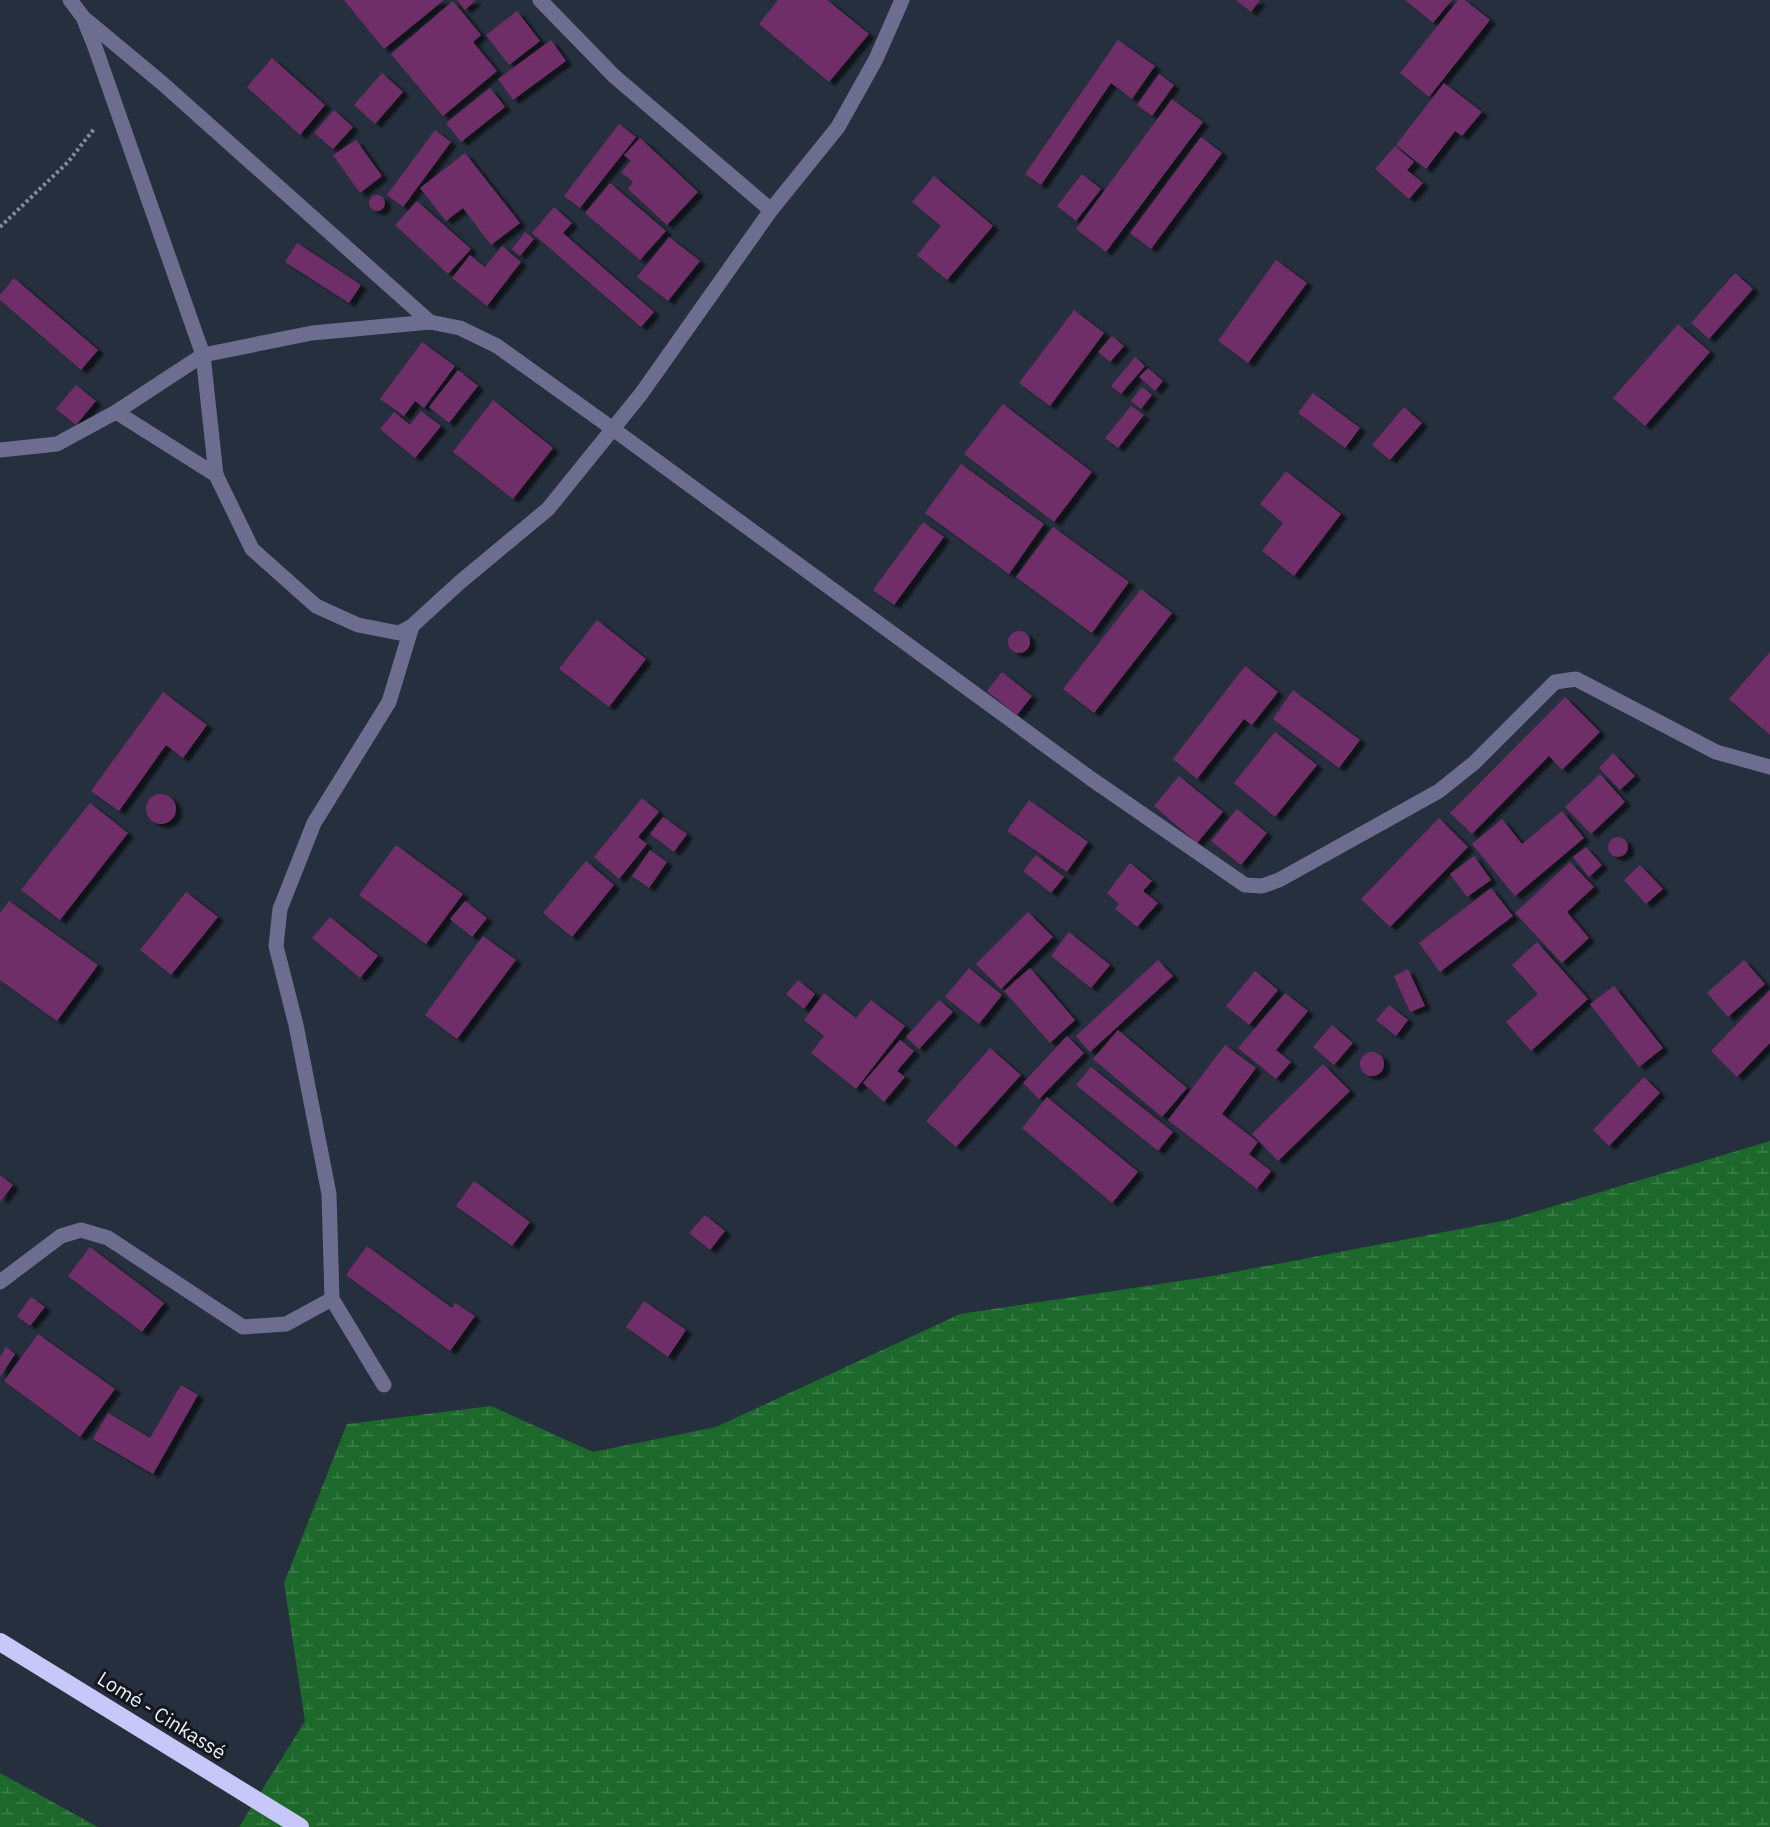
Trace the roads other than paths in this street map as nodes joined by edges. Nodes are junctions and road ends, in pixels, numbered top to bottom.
1 (70, 0) edge
2 (540, 0) edge
3 (902, 0) edge
4 (83, 17) junction
5 (771, 210) junction
6 (430, 322) junction
7 (203, 355) junction
8 (116, 412) junction
9 (613, 429) junction
10 (0, 450) edge
11 (216, 475) junction
12 (412, 626) junction
13 (1770, 767) edge
14 (0, 1282) edge
15 (332, 1299) junction
16 (384, 1385) dead end
17 (0, 1642) edge
18 (297, 1825) edge

1 - 4 street
2 - 5 street
3 - 5 street
4 - 6 street
4 - 7 street
5 - 9 street
6 - 7 street
6 - 9 street
7 - 8 street
7 - 11 street
8 - 10 street
8 - 11 street
9 - 12 street
9 - 13 street
11 - 12 street
12 - 15 street
14 - 15 street
15 - 16 street
17 - 18 highway, Lomé - Cinkassé

